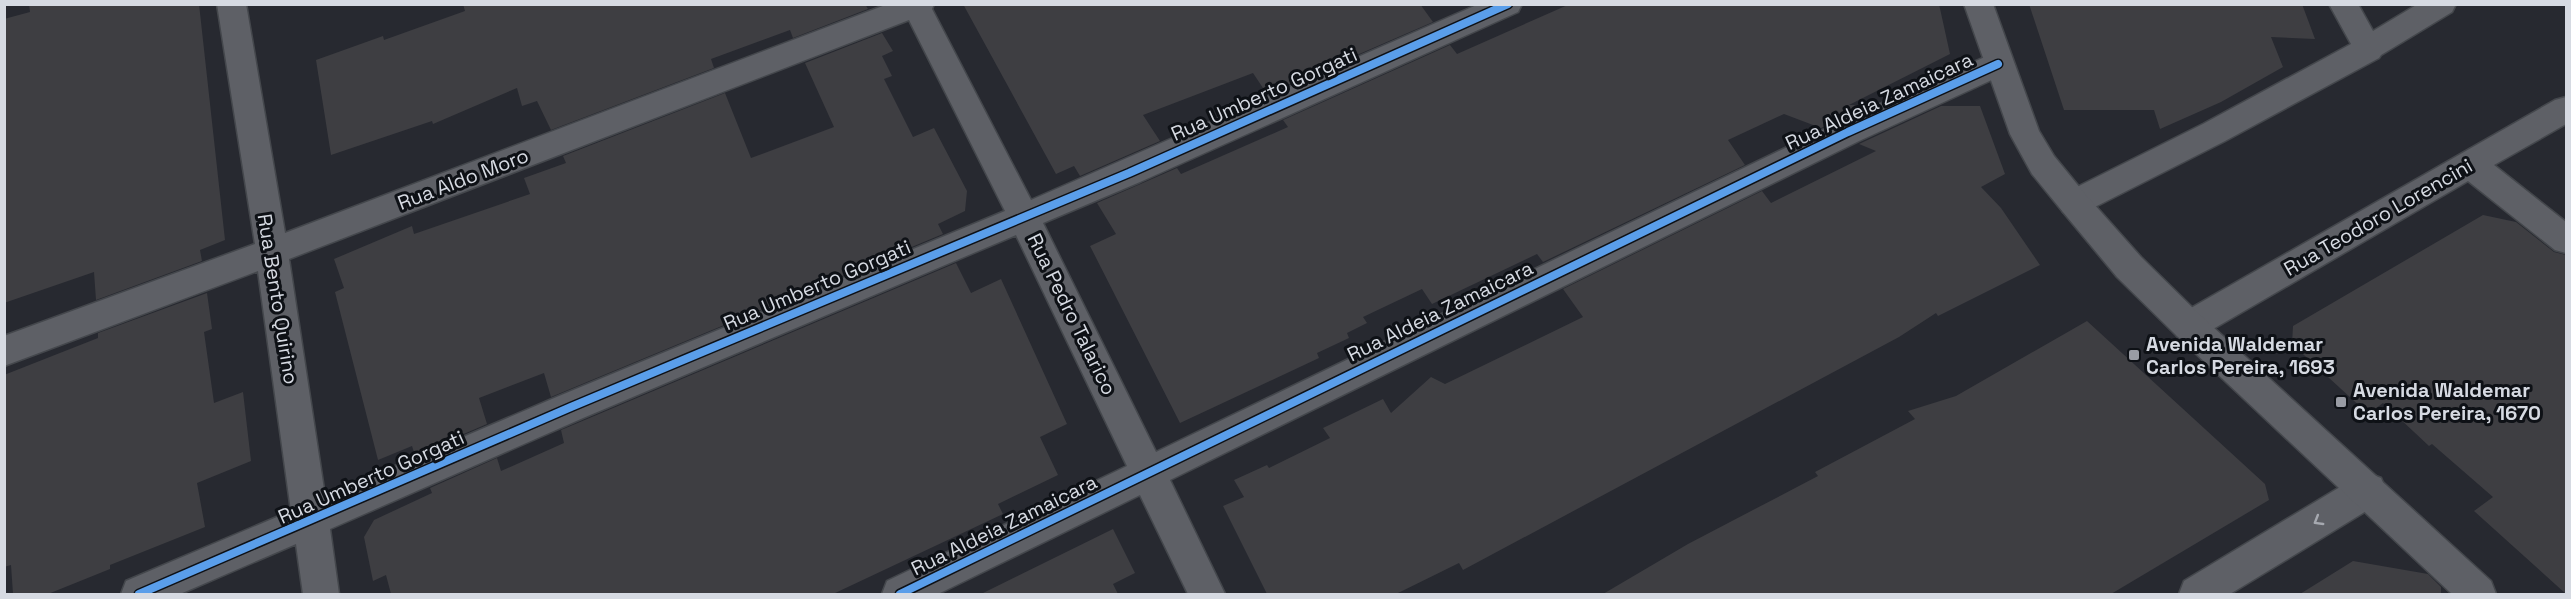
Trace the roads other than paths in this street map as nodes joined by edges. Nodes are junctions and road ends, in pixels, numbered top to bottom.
1 (231, 4) edge
2 (1508, 4) edge
3 (1977, 4) edge
4 (2343, 4) edge
5 (2442, 4) edge
6 (917, 5) edge
7 (2369, 50) junction
8 (1998, 64) junction
9 (2566, 109) edge
10 (2470, 164) junction
11 (2074, 203) junction
12 (1023, 216) junction
13 (2566, 240) edge
14 (272, 252) junction
15 (2190, 326) junction
16 (4, 351) edge
17 (1149, 472) junction
18 (2368, 490) junction
19 (310, 521) junction
20 (139, 594) edge
21 (321, 594) edge
22 (900, 594) edge
23 (1207, 594) edge
24 (2198, 594) edge
25 (2478, 594) edge

1 - 14 street, Rua Bento Quirino
2 - 12 street, Rua Umberto Gorgati
3 - 8 street
4 - 7 street
5 - 7 street
6 - 12 street, Rua Pedro Talarico
6 - 14 street, Rua Aldo Moro
7 - 11 street
8 - 11 street
8 - 17 street, Rua Aldeia Zamaicara
9 - 10 street, Rua Teodoro Lorencini
10 - 13 street
10 - 15 street, Rua Teodoro Lorencini
11 - 15 street
12 - 17 street, Rua Pedro Talarico
12 - 19 street, Rua Umberto Gorgati
14 - 16 street, Rua Aldo Moro
14 - 19 street, Rua Bento Quirino
15 - 18 street
17 - 22 street, Rua Aldeia Zamaicara
17 - 23 street, Rua Pedro Talarico
18 -> 24 street
18 - 25 street
19 - 20 street, Rua Umberto Gorgati
19 - 21 street, Rua Bento Quirino

